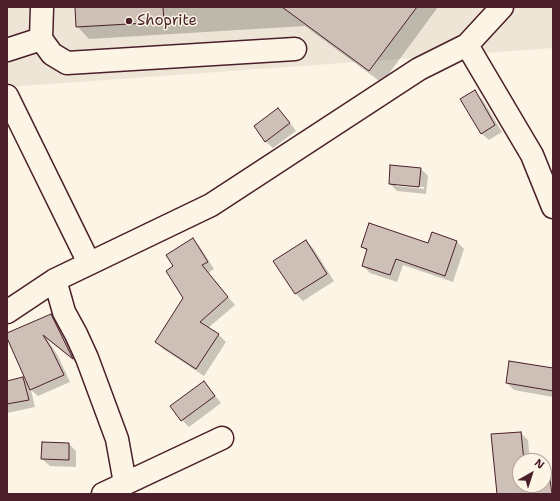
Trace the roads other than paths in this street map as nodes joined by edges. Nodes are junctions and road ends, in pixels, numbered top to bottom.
1 (42, 7) edge
2 (502, 7) edge
3 (41, 39) junction
4 (467, 45) junction
5 (295, 48) dead end
6 (7, 50) edge
7 (7, 96) edge
8 (553, 207) edge
9 (89, 263) junction
10 (55, 280) junction
11 (7, 312) edge
12 (222, 438) dead end
13 (125, 484) junction
14 (103, 494) edge

1 - 3 street
2 - 4 street
3 - 5 street
3 - 6 street
4 - 8 street
4 - 9 street
7 - 9 street
9 - 10 street
10 - 11 street
10 - 13 street
12 - 13 street
13 - 14 street

